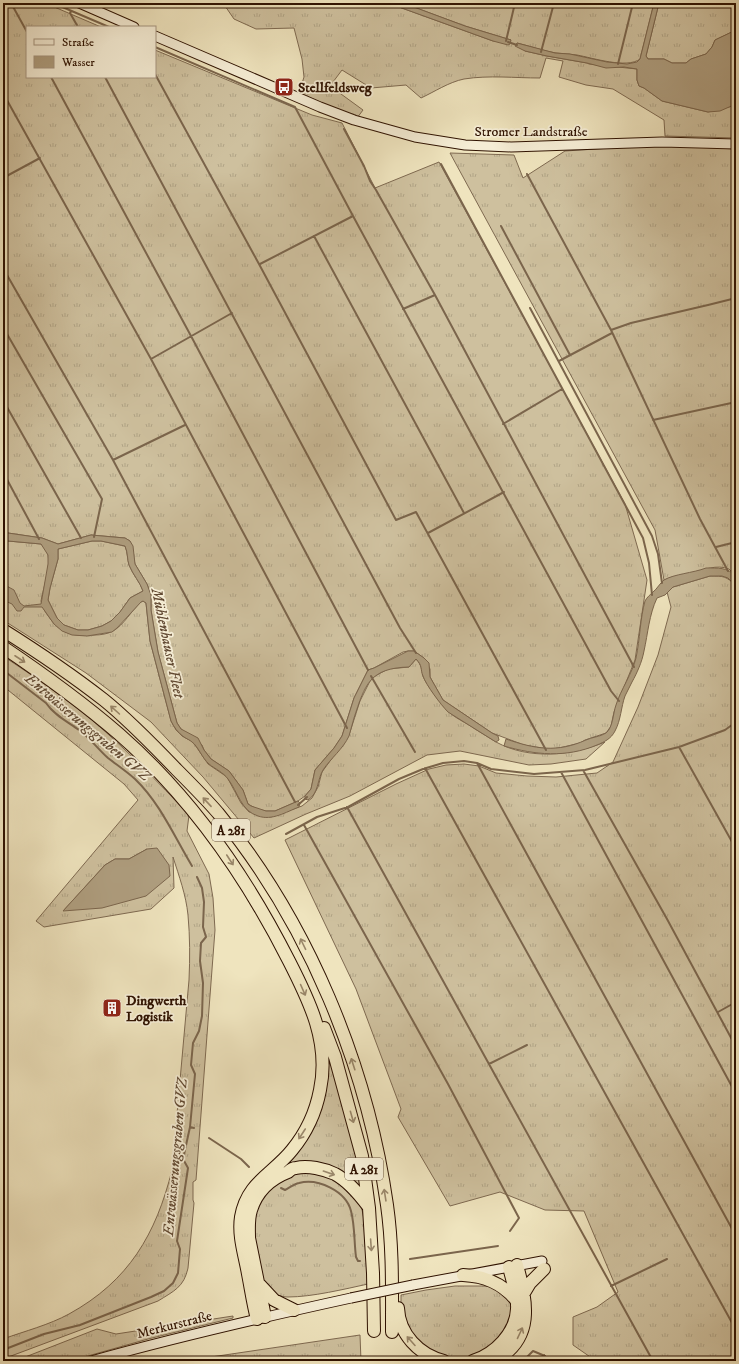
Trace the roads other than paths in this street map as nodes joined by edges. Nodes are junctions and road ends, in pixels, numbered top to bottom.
1 (79, 3) edge
2 (132, 26) edge
3 (156, 36) edge
4 (736, 144) edge
5 (3, 630) edge
6 (3, 647) edge
7 (314, 1016) junction
8 (369, 1208) junction
9 (391, 1262) junction
10 (543, 1265) joint
11 (513, 1266) junction
12 (463, 1275) junction
13 (260, 1285) junction
14 (520, 1297) junction
15 (294, 1310) junction
16 (261, 1318) junction
17 (374, 1331) dead end
18 (392, 1332) dead end
19 (91, 1361) edge
20 (444, 1361) edge
21 (473, 1361) edge
22 (494, 1361) edge

1 - 2 main road
3 - 4 main road, Stromer Landstraße
9 -> 5 highway, A 281
6 -> 7 highway, A 281
7 -> 8 highway, A 281
7 -> 16 highway
13 -> 8 highway
8 -> 17 highway, A 281
9 - 18 highway, A 281
20 -> 9 highway
10 - 11 main road, Merkurstraße
10 - 14 highway
11 - 12 main road, Merkurstraße
11 - 14 highway
12 - 14 highway
12 - 15 main road, Merkurstraße, bridge
13 - 15 highway
13 - 16 highway
14 - 21 highway
22 -> 14 highway
15 - 16 main road, Merkurstraße
16 - 19 main road, Merkurstraße

